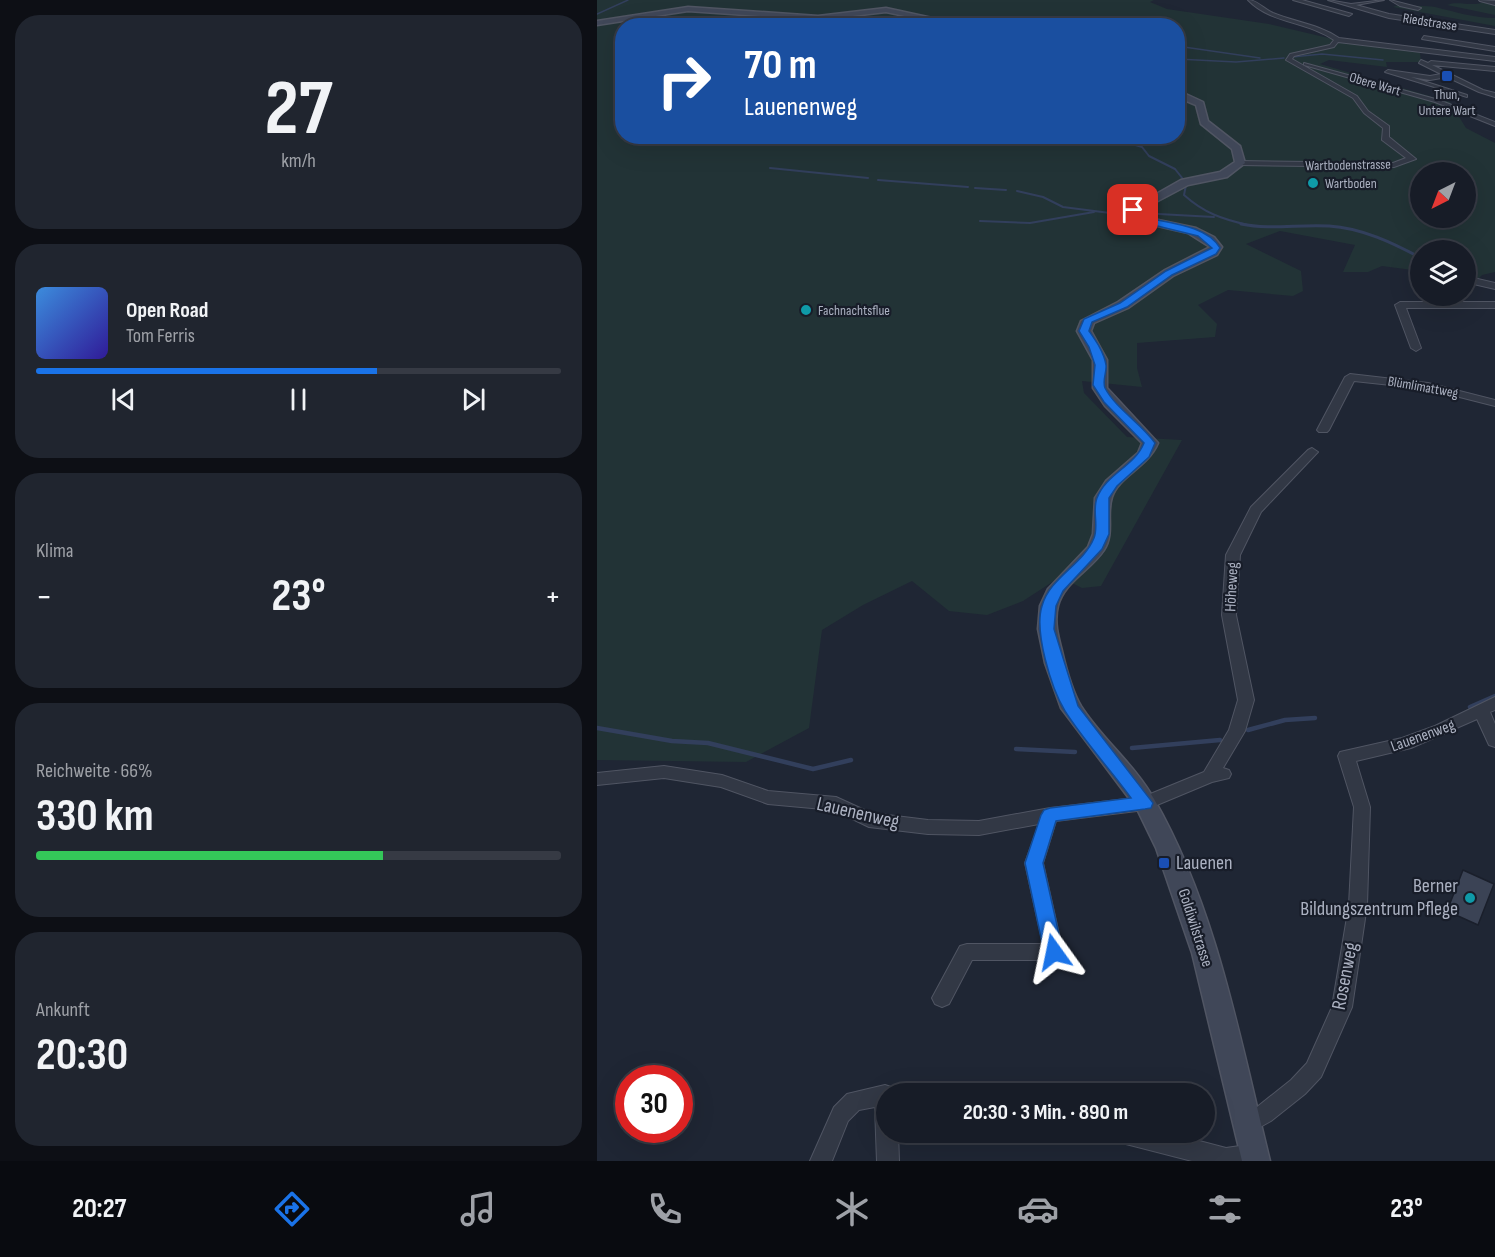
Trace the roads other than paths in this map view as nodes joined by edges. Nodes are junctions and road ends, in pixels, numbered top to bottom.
1 (1251, 0) edge
2 (1296, 0) edge
3 (1331, 0) edge
4 (1381, 0) edge
5 (1393, 0) edge
6 (1482, 0) edge
7 (1495, 3) edge
8 (751, 4) dead end
9 (1345, 5) junction
10 (1418, 8) dead end
11 (838, 16) junction
12 (1389, 16) junction
13 (624, 18) edge
14 (797, 18) edge
15 (797, 18) edge
16 (929, 18) edge
17 (615, 20) edge
18 (597, 23) edge
19 (1495, 33) edge
20 (1424, 38) dead end
21 (1337, 40) junction
22 (1415, 48) junction
23 (1495, 49) edge
24 (1495, 59) edge
25 (1289, 60) junction
26 (1421, 62) junction
27 (1495, 69) edge
28 (1448, 75) junction
29 (1495, 94) edge
30 (1465, 96) dead end
31 (1185, 97) edge
32 (1460, 110) junction
33 (1495, 114) edge
34 (1495, 124) edge
35 (1240, 163) junction
36 (1476, 282) edge
37 (1495, 286) edge
38 (1495, 305) edge
39 (1416, 348) dead end
40 (1495, 402) edge
41 (1323, 430) dead end
42 (1312, 452) dead end
43 (1488, 707) edge
44 (1495, 741) edge
45 (1346, 756) joint
46 (1217, 775) joint
47 (597, 779) edge
48 (1145, 803) junction
49 (1050, 815) junction
50 (942, 998) dead end
51 (876, 1097) edge
52 (1246, 1124) junction
53 (887, 1143) edge
54 (1163, 1143) edge
55 (1255, 1158) edge
56 (1226, 1160) edge
57 (821, 1161) edge
58 (888, 1161) edge

1 - 21 street
2 - 12 street
3 - 9 street, Riedstrasse
4 - 9 street
5 - 10 street
6 - 7 street
8 - 11 street
9 - 12 street, Riedstrasse
11 - 14 street
11 - 16 street
12 - 19 street, Riedstrasse
13 - 15 street
17 - 18 street
20 - 23 street
21 - 22 street
21 - 25 street
22 - 24 street
22 - 26 street
25 - 32 street, Obere Wart
25 - 35 street, Wartbodenstrasse
26 - 27 street
26 - 28 street
28 - 29 street
28 - 30 street
31 - 35 street
32 - 33 street, Obere Wart
32 - 34 street, Obere Wart
35 - 48 street, Goldiwilstrasse
36 - 37 street
38 - 39 street
40 - 41 street, Blümlimattweg
42 - 46 street, Höheweg
43 - 44 street
43 - 45 street, Lauenenweg
45 - 52 street, Rosenweg
46 - 48 street, Lauenenweg
47 - 49 street, Lauenenweg
48 - 49 street, Lauenenweg
48 - 52 street, Goldiwilstrasse
49 - 50 street
51 - 57 street
52 - 55 street, Goldiwilstrasse
53 - 58 street
54 - 56 street
55 - 56 street

